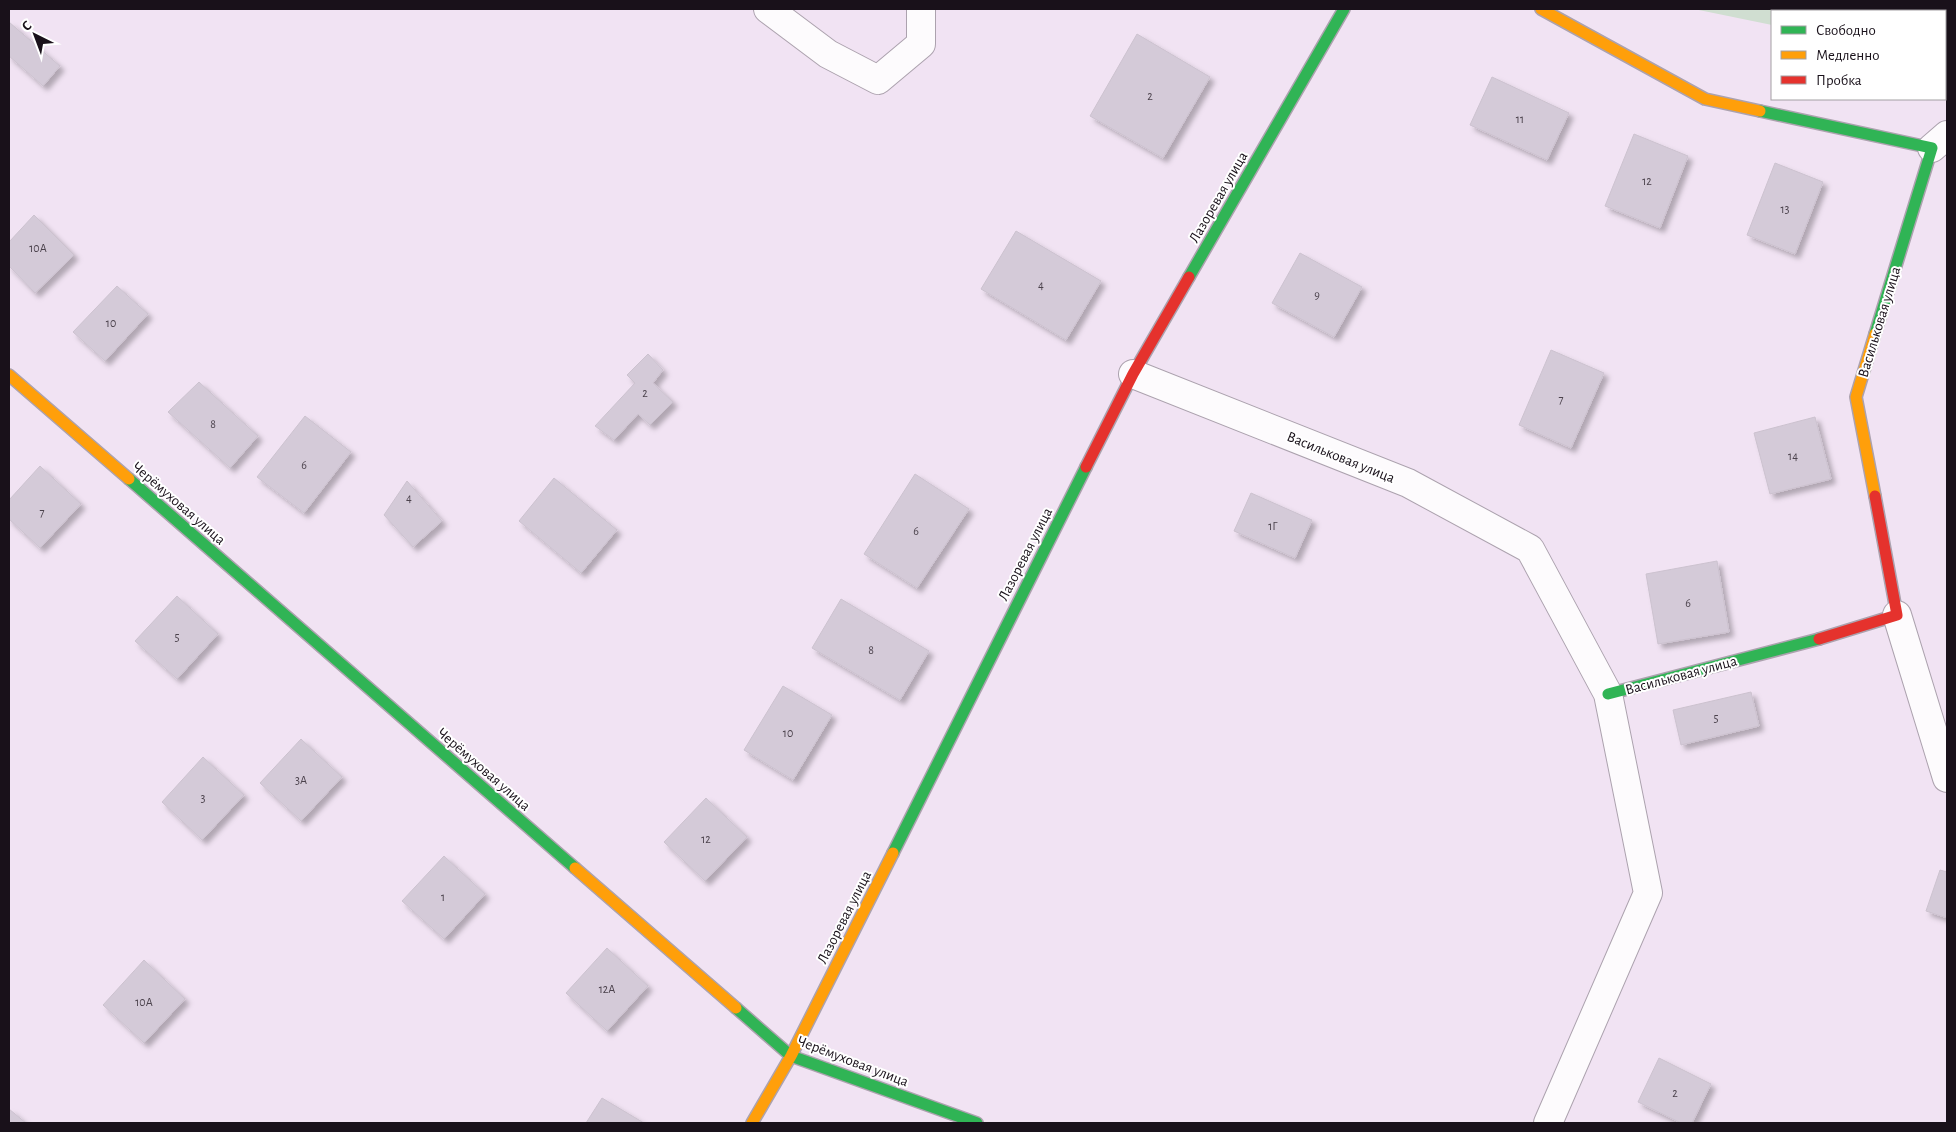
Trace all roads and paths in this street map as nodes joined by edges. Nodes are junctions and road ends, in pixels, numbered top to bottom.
1 (768, 9) edge
2 (921, 9) edge
3 (1344, 9) edge
4 (1541, 9) edge
5 (1940, 142) edge
6 (1132, 374) junction
7 (9, 375) edge
8 (1897, 615) junction
9 (1608, 694) junction
10 (1947, 778) edge
11 (791, 1056) junction
12 (752, 1123) edge
13 (976, 1123) edge
14 (1548, 1123) edge

1 - 2 street
3 - 6 street, Лазоревая улица
4 - 5 street, Васильковая улица
5 - 8 street, Васильковая улица
6 - 9 street, Васильковая улица
6 - 11 street, Лазоревая улица
7 - 11 street, Черёмуховая улица
8 - 9 street, Васильковая улица
8 - 10 street
9 - 14 street, Васильковая улица
11 - 12 street, Лазоревая улица
11 - 13 street, Черёмуховая улица

